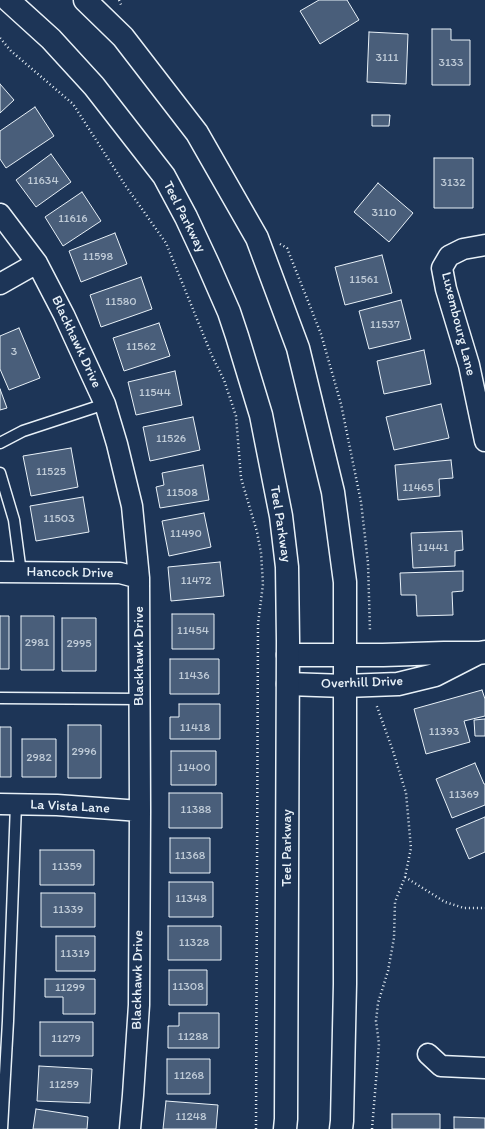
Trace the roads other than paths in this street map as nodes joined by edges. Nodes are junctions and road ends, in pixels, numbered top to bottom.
1 (8, 0) edge
2 (85, 0) edge
3 (0, 214) edge
4 (485, 246) edge
5 (36, 263) junction
6 (0, 284) edge
7 (104, 404) junction
8 (485, 441) edge
9 (0, 443) edge
10 (0, 473) edge
11 (0, 572) edge
12 (21, 573) junction
13 (139, 578) junction
14 (482, 652) edge
15 (288, 655) junction
16 (345, 655) junction
17 (288, 684) junction
18 (345, 686) junction
19 (0, 698) edge
20 (140, 699) junction
21 (8, 804) edge
22 (140, 811) junction
23 (428, 1054) dead end
24 (485, 1068) edge
25 (2, 1129) edge
26 (130, 1129) edge
27 (285, 1129) edge
28 (341, 1129) edge

1 - 15 main road, Teel Parkway
2 - 16 main road
3 - 5 street, Blackhawk Drive
4 - 8 street, Luxembourg Lane
5 - 6 street
5 - 7 street, Blackhawk Drive
7 - 9 lane
7 - 13 street, Blackhawk Drive
10 - 12 lane
11 - 12 street, Hancock Drive
12 - 13 street, Hancock Drive
13 - 20 street, Blackhawk Drive
14 - 16 main road, Overhill Drive
14 - 18 main road, Overhill Drive
15 - 16 main road, Overhill Drive
15 - 17 main road, Teel Parkway
16 - 18 main road
17 - 18 main road, Overhill Drive
17 - 27 main road, Teel Parkway
18 - 28 main road
19 - 20 lane
20 - 22 street, Blackhawk Drive
21 - 22 street, La Vista Lane
21 - 25 lane
22 - 26 street, Blackhawk Drive
23 - 24 street

